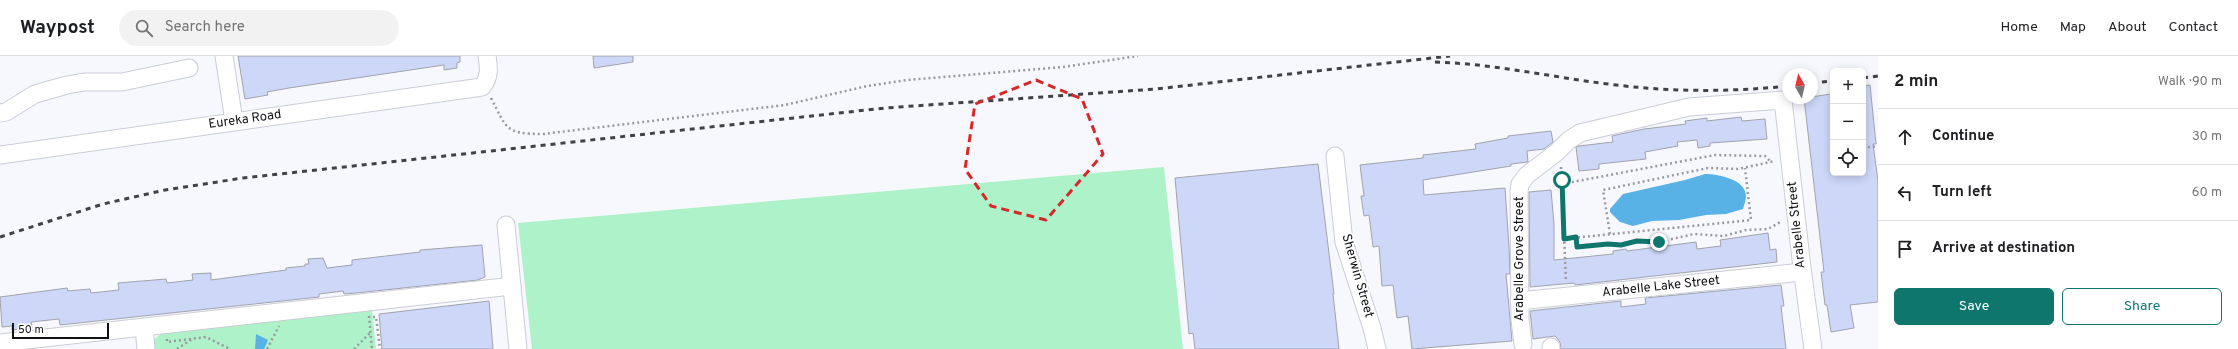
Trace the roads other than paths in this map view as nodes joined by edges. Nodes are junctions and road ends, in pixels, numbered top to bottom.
1 (224, 56) edge
2 (487, 56) edge
3 (189, 68) dead end
4 (1782, 100) edge
5 (1783, 104) edge
6 (0, 113) edge
7 (234, 121) junction
8 (0, 155) edge
9 (1335, 156) dead end
10 (506, 224) dead end
11 (1802, 272) junction
12 (512, 286) junction
13 (1519, 301) junction
14 (144, 328) junction
15 (0, 343) edge
16 (48, 344) edge
17 (1523, 344) dead end
18 (146, 349) edge
19 (518, 349) edge
20 (1377, 349) edge
21 (1813, 349) edge

1 - 7 street
2 - 7 street, Eureka Road
3 - 6 street
4 - 13 street, Arabelle Grove Street
5 - 11 street, Arabelle Street
7 - 8 street, Eureka Road
9 - 20 street, Sherwin Street
10 - 12 street
11 - 13 street, Arabelle Lake Street
11 - 21 street, Arabelle Street
12 - 14 street
12 - 19 street
13 - 17 street, Arabelle Grove Street
14 - 16 street
14 - 18 street
15 - 16 street

